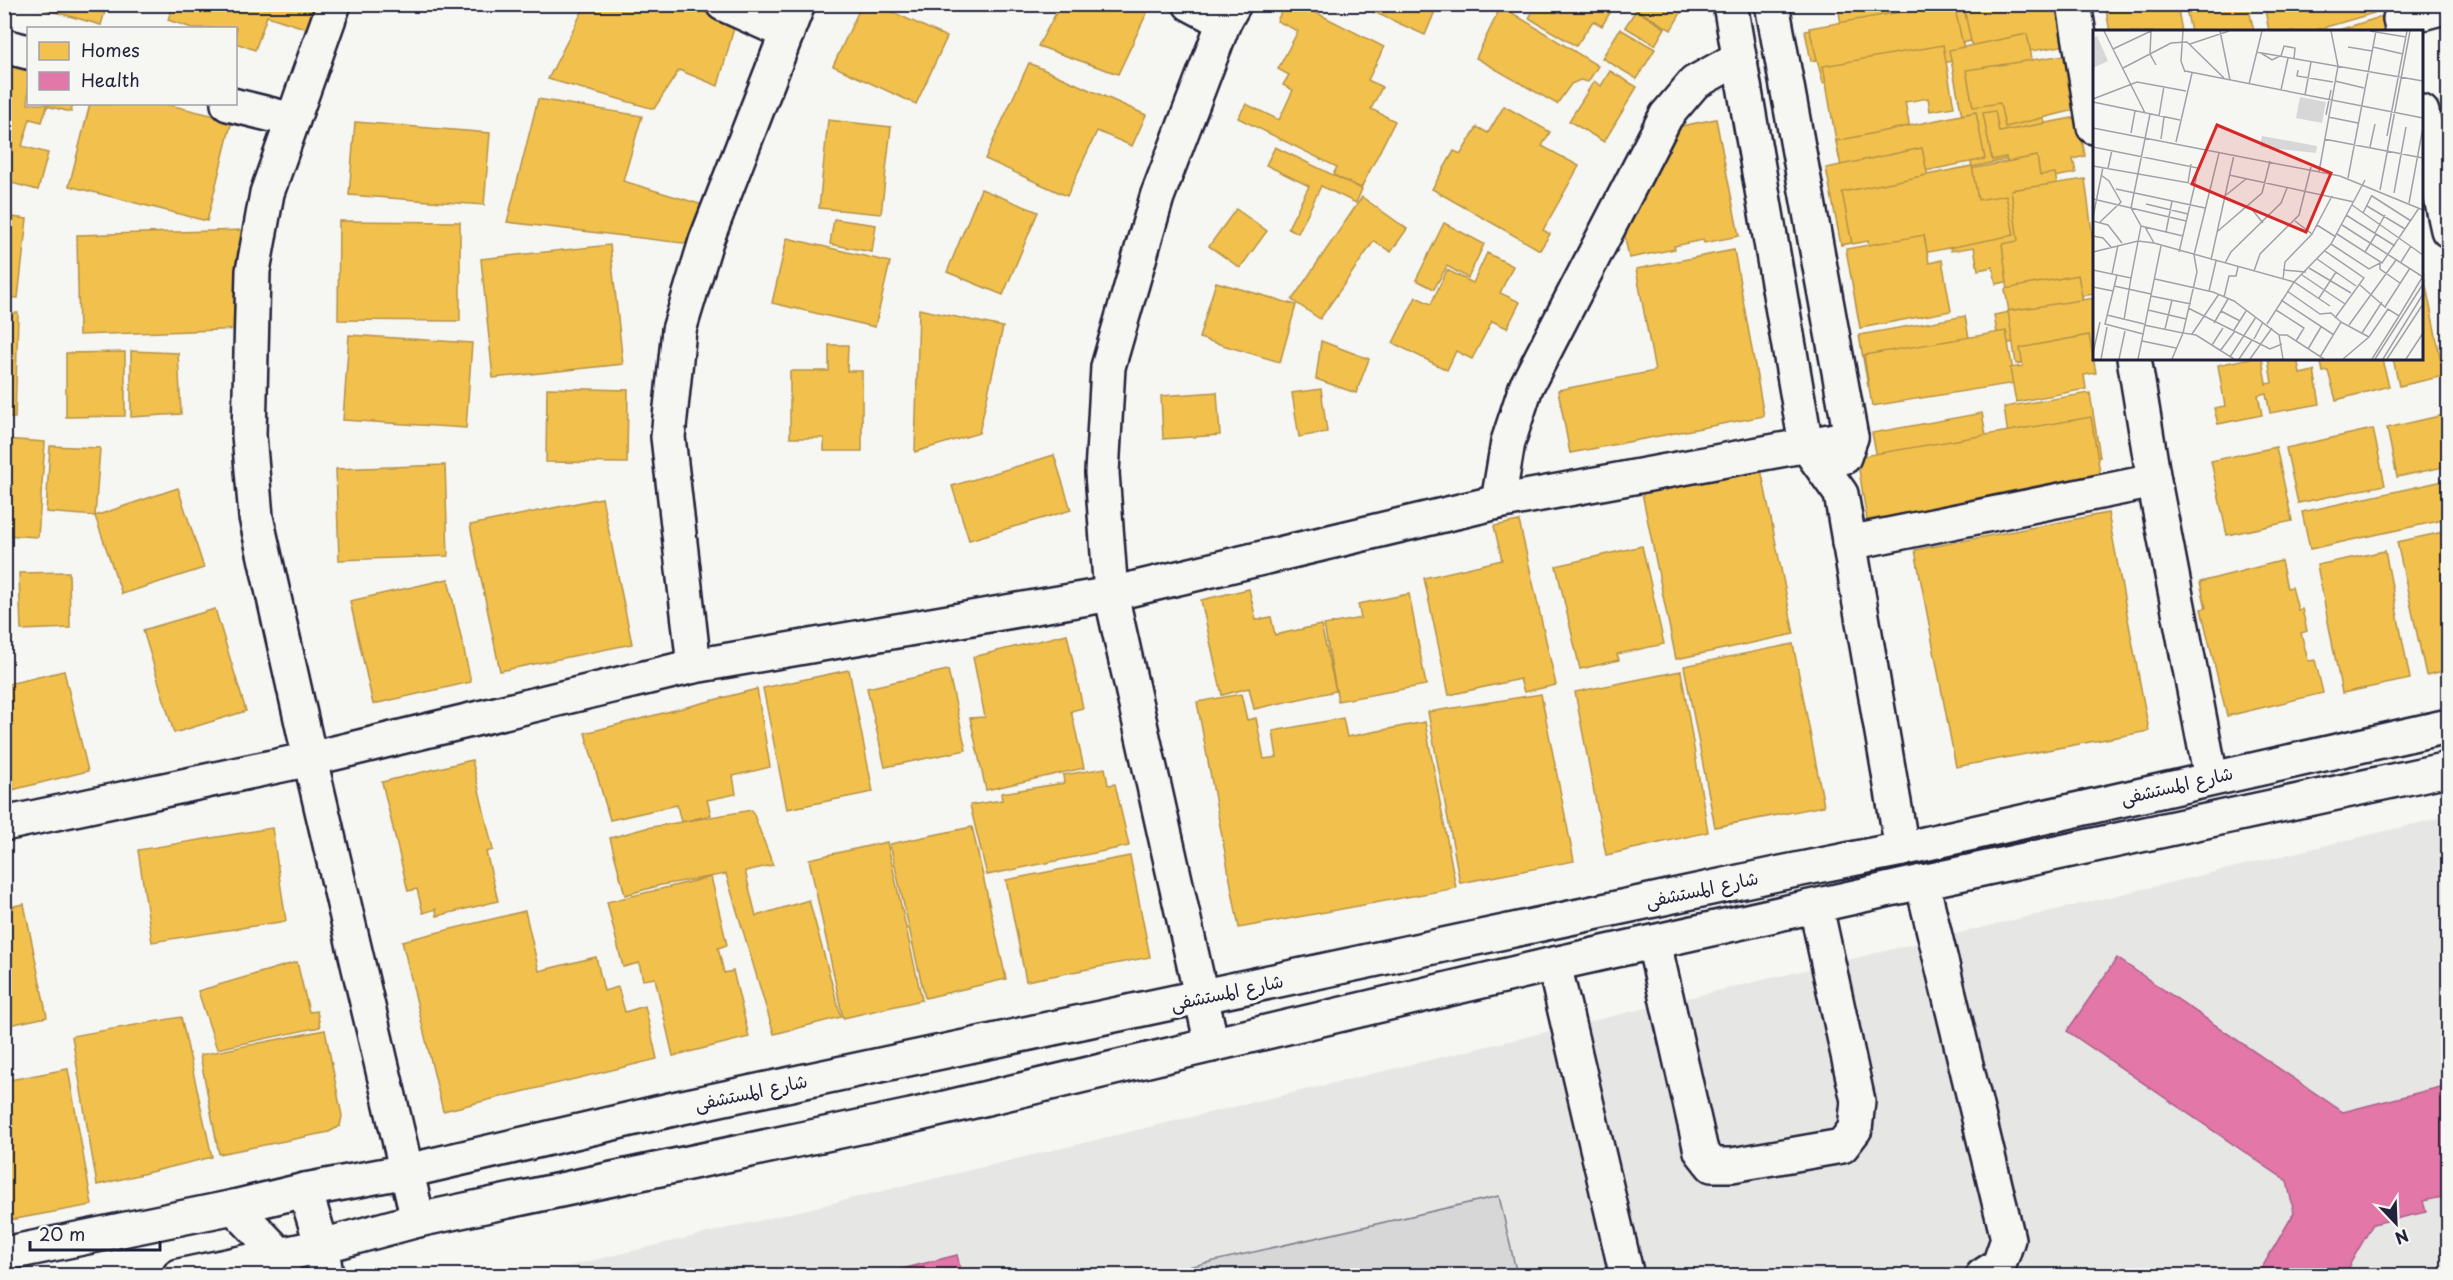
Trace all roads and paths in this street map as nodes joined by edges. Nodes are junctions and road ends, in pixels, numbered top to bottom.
1 (334, 4) edge
2 (723, 4) edge
3 (1190, 4) edge
4 (1730, 4) edge
5 (2074, 4) edge
6 (1778, 5) edge
7 (2448, 6) edge
8 (1229, 13) edge
9 (2400, 18) edge
10 (792, 19) edge
11 (4, 46) edge
12 (27, 52) edge
13 (1739, 58) junction
14 (232, 105) edge
15 (293, 120) junction
16 (2093, 121) edge
17 (2423, 121) edge
18 (2448, 230) edge
19 (2134, 360) edge
20 (1851, 437) junction
21 (1806, 445) junction
22 (2154, 482) junction
23 (1841, 495) junction
24 (1498, 502) junction
25 (1849, 543) junction
26 (1111, 594) junction
27 (694, 666) junction
28 (2448, 726) edge
29 (310, 759) junction
30 (2448, 769) edge
31 (2211, 778) junction
32 (4, 824) edge
33 (1902, 849) junction
34 (1922, 882) junction
35 (1816, 907) junction
36 (1654, 943) junction
37 (1554, 964) junction
38 (1201, 998) junction
39 (1212, 1045) junction
40 (407, 1171) junction
41 (305, 1190) junction
42 (234, 1207) junction
43 (418, 1220) junction
44 (4, 1254) edge
45 (324, 1261) edge
46 (282, 1265) edge
47 (179, 1275) edge
48 (1627, 1275) edge
49 (1982, 1275) edge

1 - 15 street
2 - 10 street
3 - 8 street
4 - 13 street
5 - 16 street
6 - 20 street
7 - 9 street
8 - 26 street
10 - 27 street
11 - 12 street
13 - 21 street
13 - 24 street
14 - 15 street
15 - 29 street
17 - 18 street
19 - 22 street
20 - 21 street
20 - 23 street
21 - 23 street
21 - 24 street
22 - 25 street
22 - 31 street
23 - 25 street
24 - 26 street
25 - 33 street
26 - 27 street
26 - 38 street
27 - 29 street
28 - 31 street, شارع المستشفى
29 - 32 street
29 - 40 street
30 - 34 street
31 - 33 street, شارع المستشفى
33 - 38 street, شارع المستشفى
34 - 35 street
34 - 49 street
35 - 36 street
35 - 36 street
36 - 37 street
37 - 39 street
37 - 48 street
38 - 39 street
38 - 40 street, شارع المستشفى
39 - 43 street
40 - 41 street, شارع المستشفى
40 - 43 street
41 - 42 street, شارع المستشفى
41 - 45 street
42 - 44 street, شارع المستشفى
42 - 46 street
43 - 45 street
45 - 46 street
46 - 47 street

